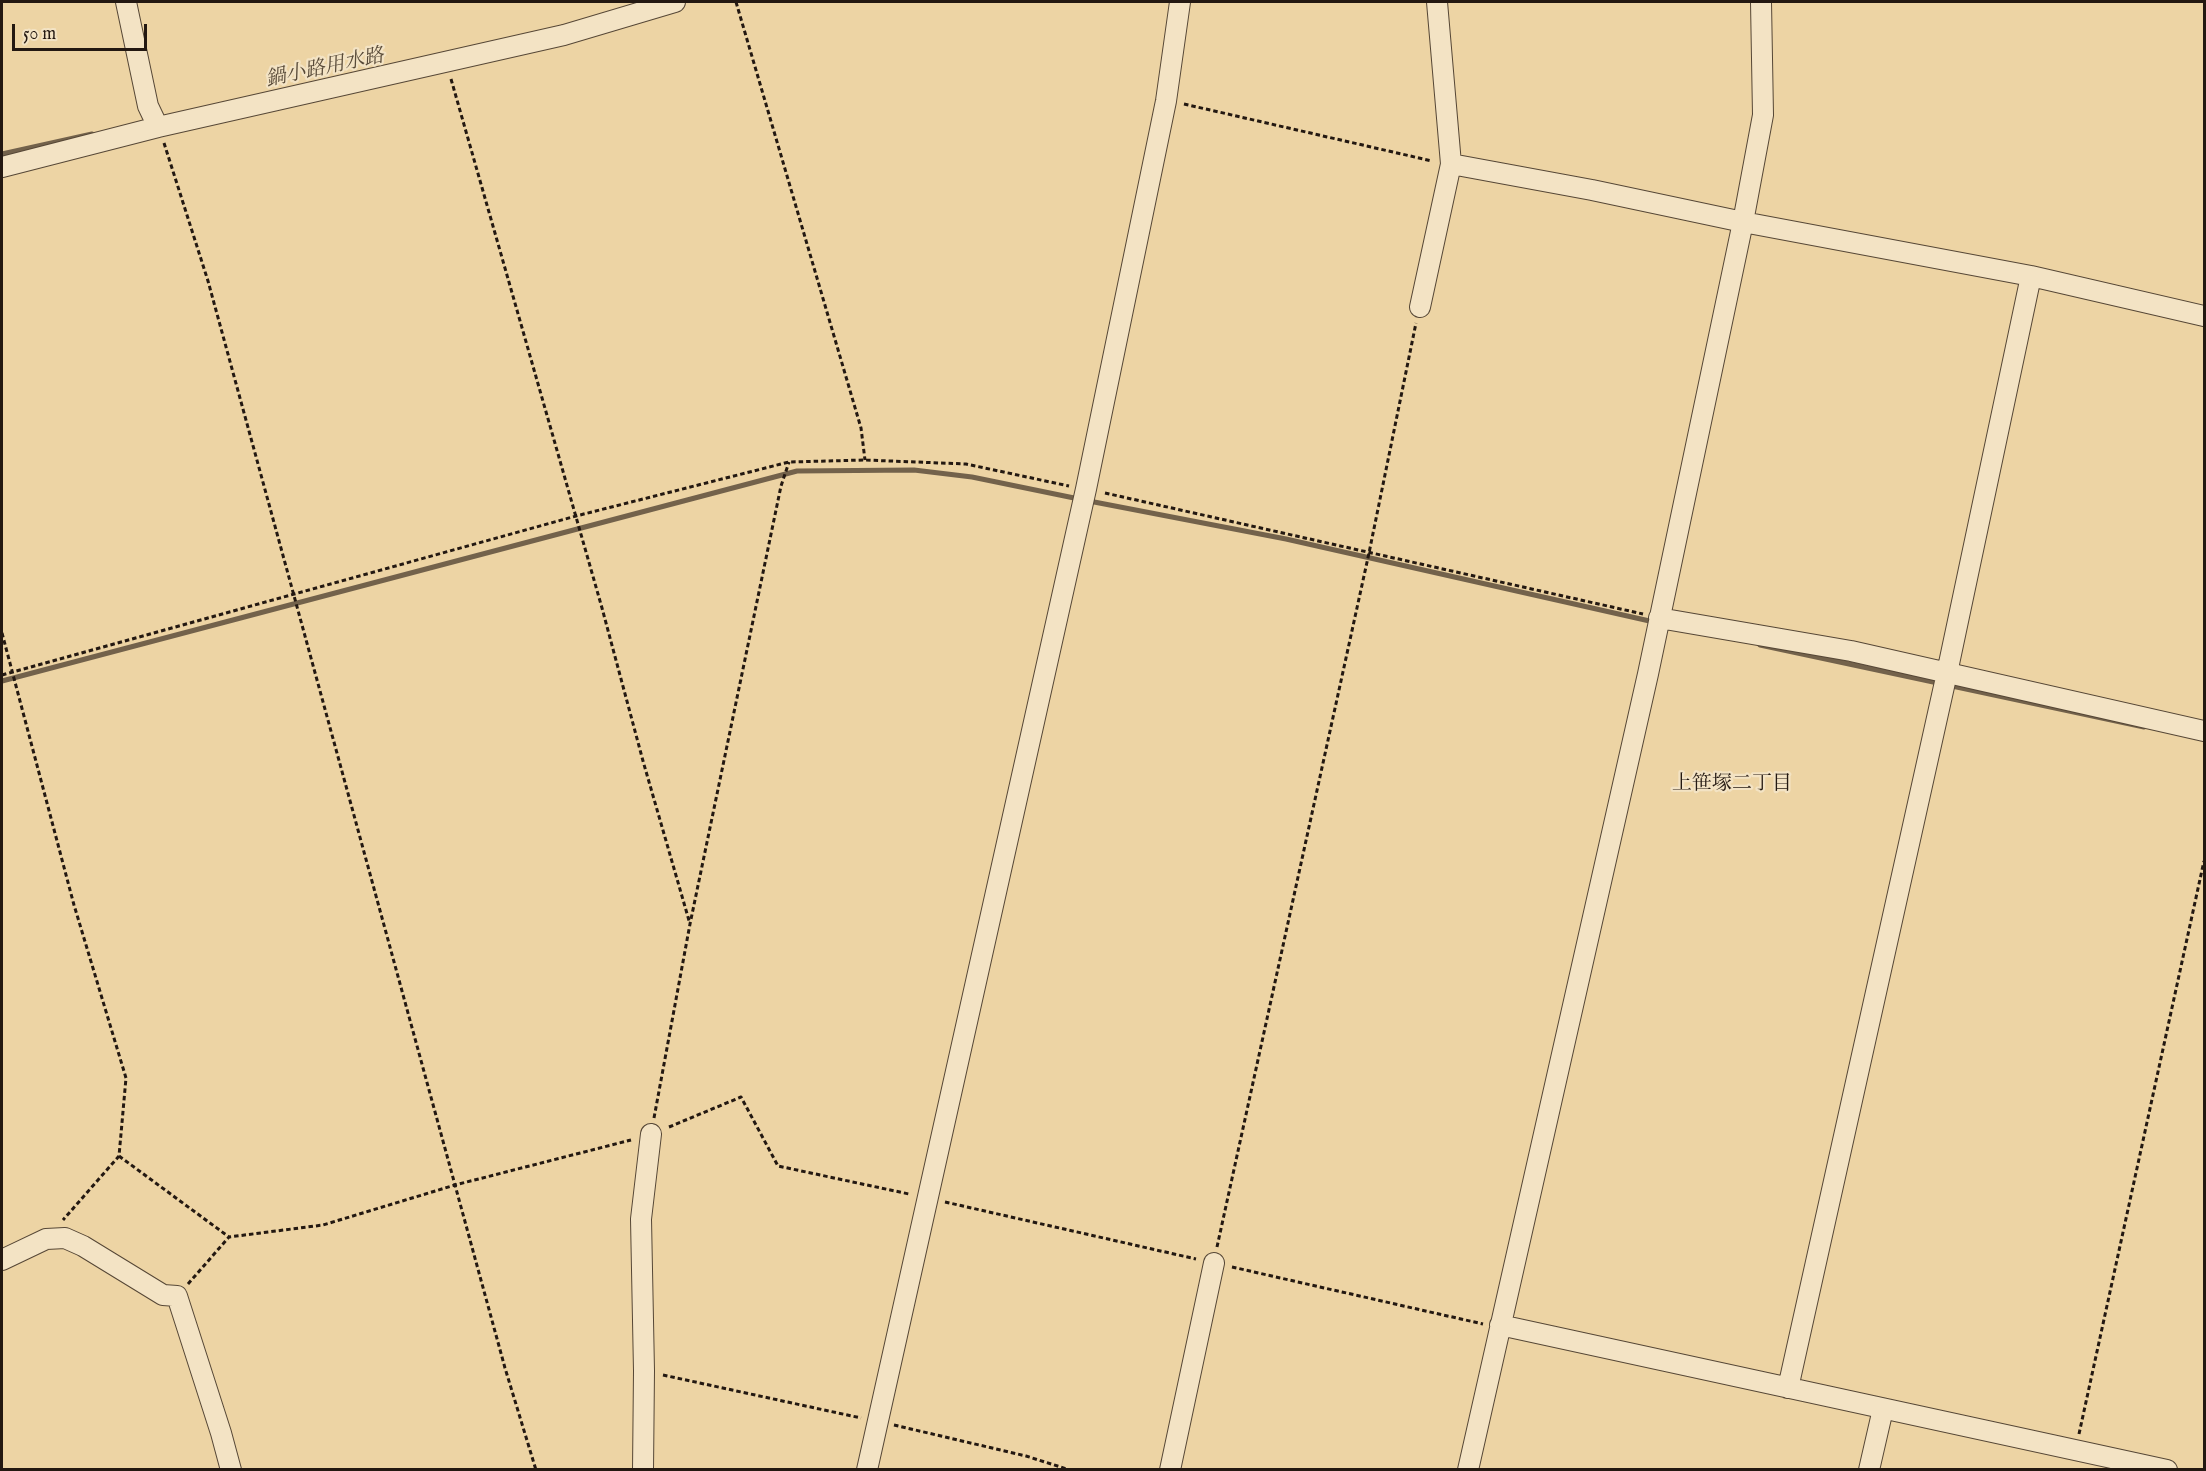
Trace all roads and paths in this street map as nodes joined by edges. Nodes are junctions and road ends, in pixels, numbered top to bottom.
1 (126, 2) edge
2 (675, 2) edge
3 (736, 2) edge
4 (1180, 2) edge
5 (1437, 2) edge
6 (1761, 2) edge
7 (447, 63) junction
8 (1166, 101) junction
9 (158, 127) junction
10 (1451, 164) junction
11 (2, 167) edge
12 (1743, 222) junction
13 (2031, 276) junction
14 (1420, 307) joint
15 (2205, 316) edge
16 (865, 460) junction
17 (789, 462) junction
18 (1086, 489) junction
19 (576, 516) junction
20 (1369, 553) junction
21 (294, 593) junction
22 (1659, 618) junction
23 (2, 633) edge
24 (12, 673) junction
25 (1947, 673) junction
26 (2, 675) edge
27 (2205, 731) edge
28 (2205, 861) edge
29 (690, 924) junction
30 (651, 1134) junction
31 (119, 1156) junction
32 (455, 1185) junction
33 (929, 1199) junction
34 (229, 1237) junction
35 (46, 1239) junction
36 (2, 1260) edge
37 (1214, 1263) junction
38 (177, 1296) junction
39 (1500, 1326) junction
40 (644, 1371) junction
41 (1788, 1388) junction
42 (1883, 1409) junction
43 (878, 1422) junction
44 (2076, 1448) junction
45 (231, 1470) edge
46 (537, 1470) edge
47 (643, 1470) edge
48 (867, 1470) edge
49 (1070, 1470) edge
50 (1170, 1470) edge
51 (1468, 1470) edge
52 (1869, 1470) edge
53 (2167, 1470) edge

1 - 9 street
2 - 7 street
3 - 16 path
4 - 8 street
5 - 10 street
6 - 12 street
7 - 9 street
7 - 19 path
8 - 10 path
8 - 18 street
9 - 11 street
9 - 21 path
10 - 12 street
10 - 14 street
12 - 13 street
12 - 22 street
13 - 15 street
13 - 25 street
14 - 20 path
16 - 17 path
16 - 18 path
17 - 19 path
17 - 29 path
18 - 20 path
18 - 33 street
19 - 21 path
19 - 29 path
20 - 22 path
20 - 37 path
21 - 24 path
21 - 32 path
22 - 25 street
22 - 39 street
23 - 24 path
24 - 26 path
24 - 31 path
25 - 27 street
25 - 41 street
28 - 44 path
29 - 30 path
30 - 32 path
30 - 33 path
30 - 40 street
31 - 34 path
31 - 35 path
32 - 34 path
32 - 46 path
33 - 37 path
33 - 43 street
34 - 38 path
35 - 36 street
35 - 38 street
37 - 39 path
37 - 50 street
38 - 45 street
39 - 41 street
39 - 51 street
40 - 43 path
40 - 47 street
41 - 42 street
42 - 44 street
42 - 52 street
43 - 48 street
43 - 49 path
44 - 53 street

